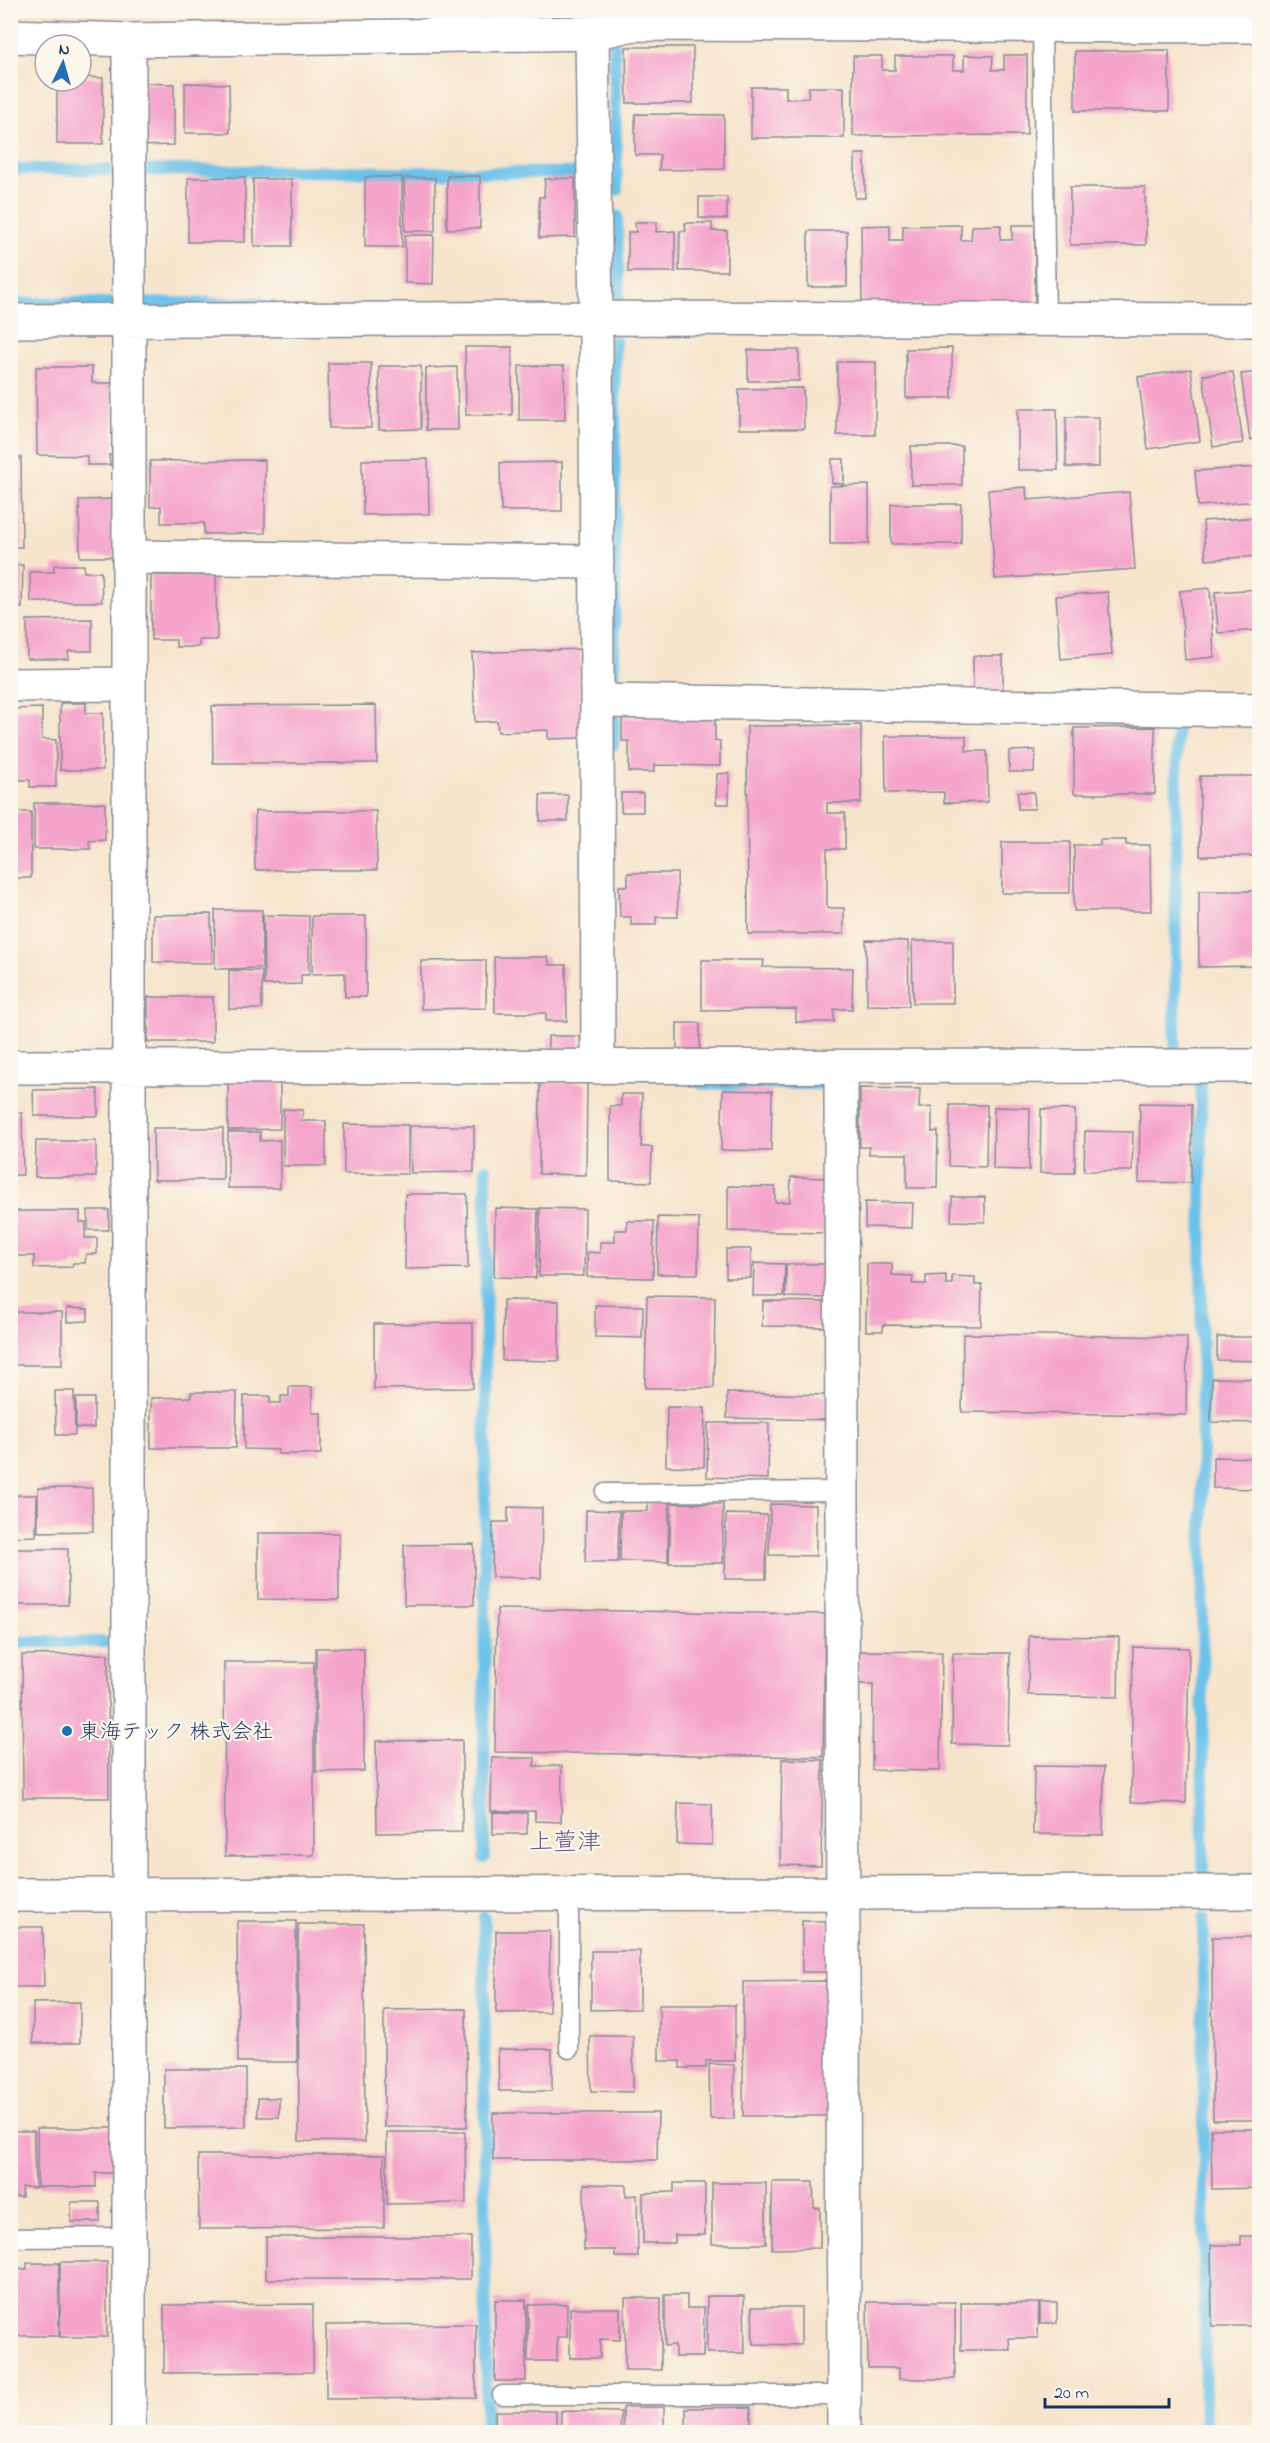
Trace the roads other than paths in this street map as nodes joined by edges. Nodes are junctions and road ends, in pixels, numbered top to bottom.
1 (634, 17) edge
2 (1161, 18) edge
3 (295, 24) edge
4 (1042, 26) junction
5 (1260, 26) edge
6 (592, 33) junction
7 (10, 36) edge
8 (129, 40) junction
9 (596, 318) junction
10 (129, 319) junction
11 (1046, 319) junction
12 (1260, 320) edge
13 (10, 321) edge
14 (129, 557) junction
15 (597, 562) junction
16 (129, 684) junction
17 (10, 685) edge
18 (597, 701) junction
19 (1260, 710) edge
20 (1260, 1066) edge
21 (10, 1067) edge
22 (598, 1067) junction
23 (841, 1067) junction
24 (129, 1068) junction
25 (842, 1491) junction
26 (605, 1493) dead end
27 (1260, 1892) edge
28 (843, 1893) junction
29 (569, 1894) junction
30 (10, 1895) edge
31 (129, 1895) junction
32 (569, 2049) dead end
33 (129, 2237) junction
34 (10, 2238) edge
35 (502, 2395) dead end
36 (844, 2395) junction
37 (129, 2433) edge
38 (844, 2433) edge

1 - 4 street
1 - 6 street
2 - 4 street
2 - 5 street
3 - 6 street
3 - 8 street
4 - 11 lane
6 - 9 street
7 - 8 street
8 - 10 street
9 - 10 street
9 - 11 street
9 - 15 street
10 - 13 street
10 - 14 street
11 - 12 street
14 - 15 street
14 - 16 street
15 - 18 street
16 - 17 street
16 - 24 street
18 - 19 street
18 - 22 street
20 - 23 street
21 - 24 street
22 - 23 street
22 - 24 street
23 - 25 street
24 - 31 street
25 - 26 lane
25 - 28 street
27 - 28 street
28 - 29 street
28 - 36 street
29 - 31 street
29 - 32 lane
30 - 31 street
31 - 33 street
33 - 34 lane
33 - 37 street
35 - 36 lane
36 - 38 street

